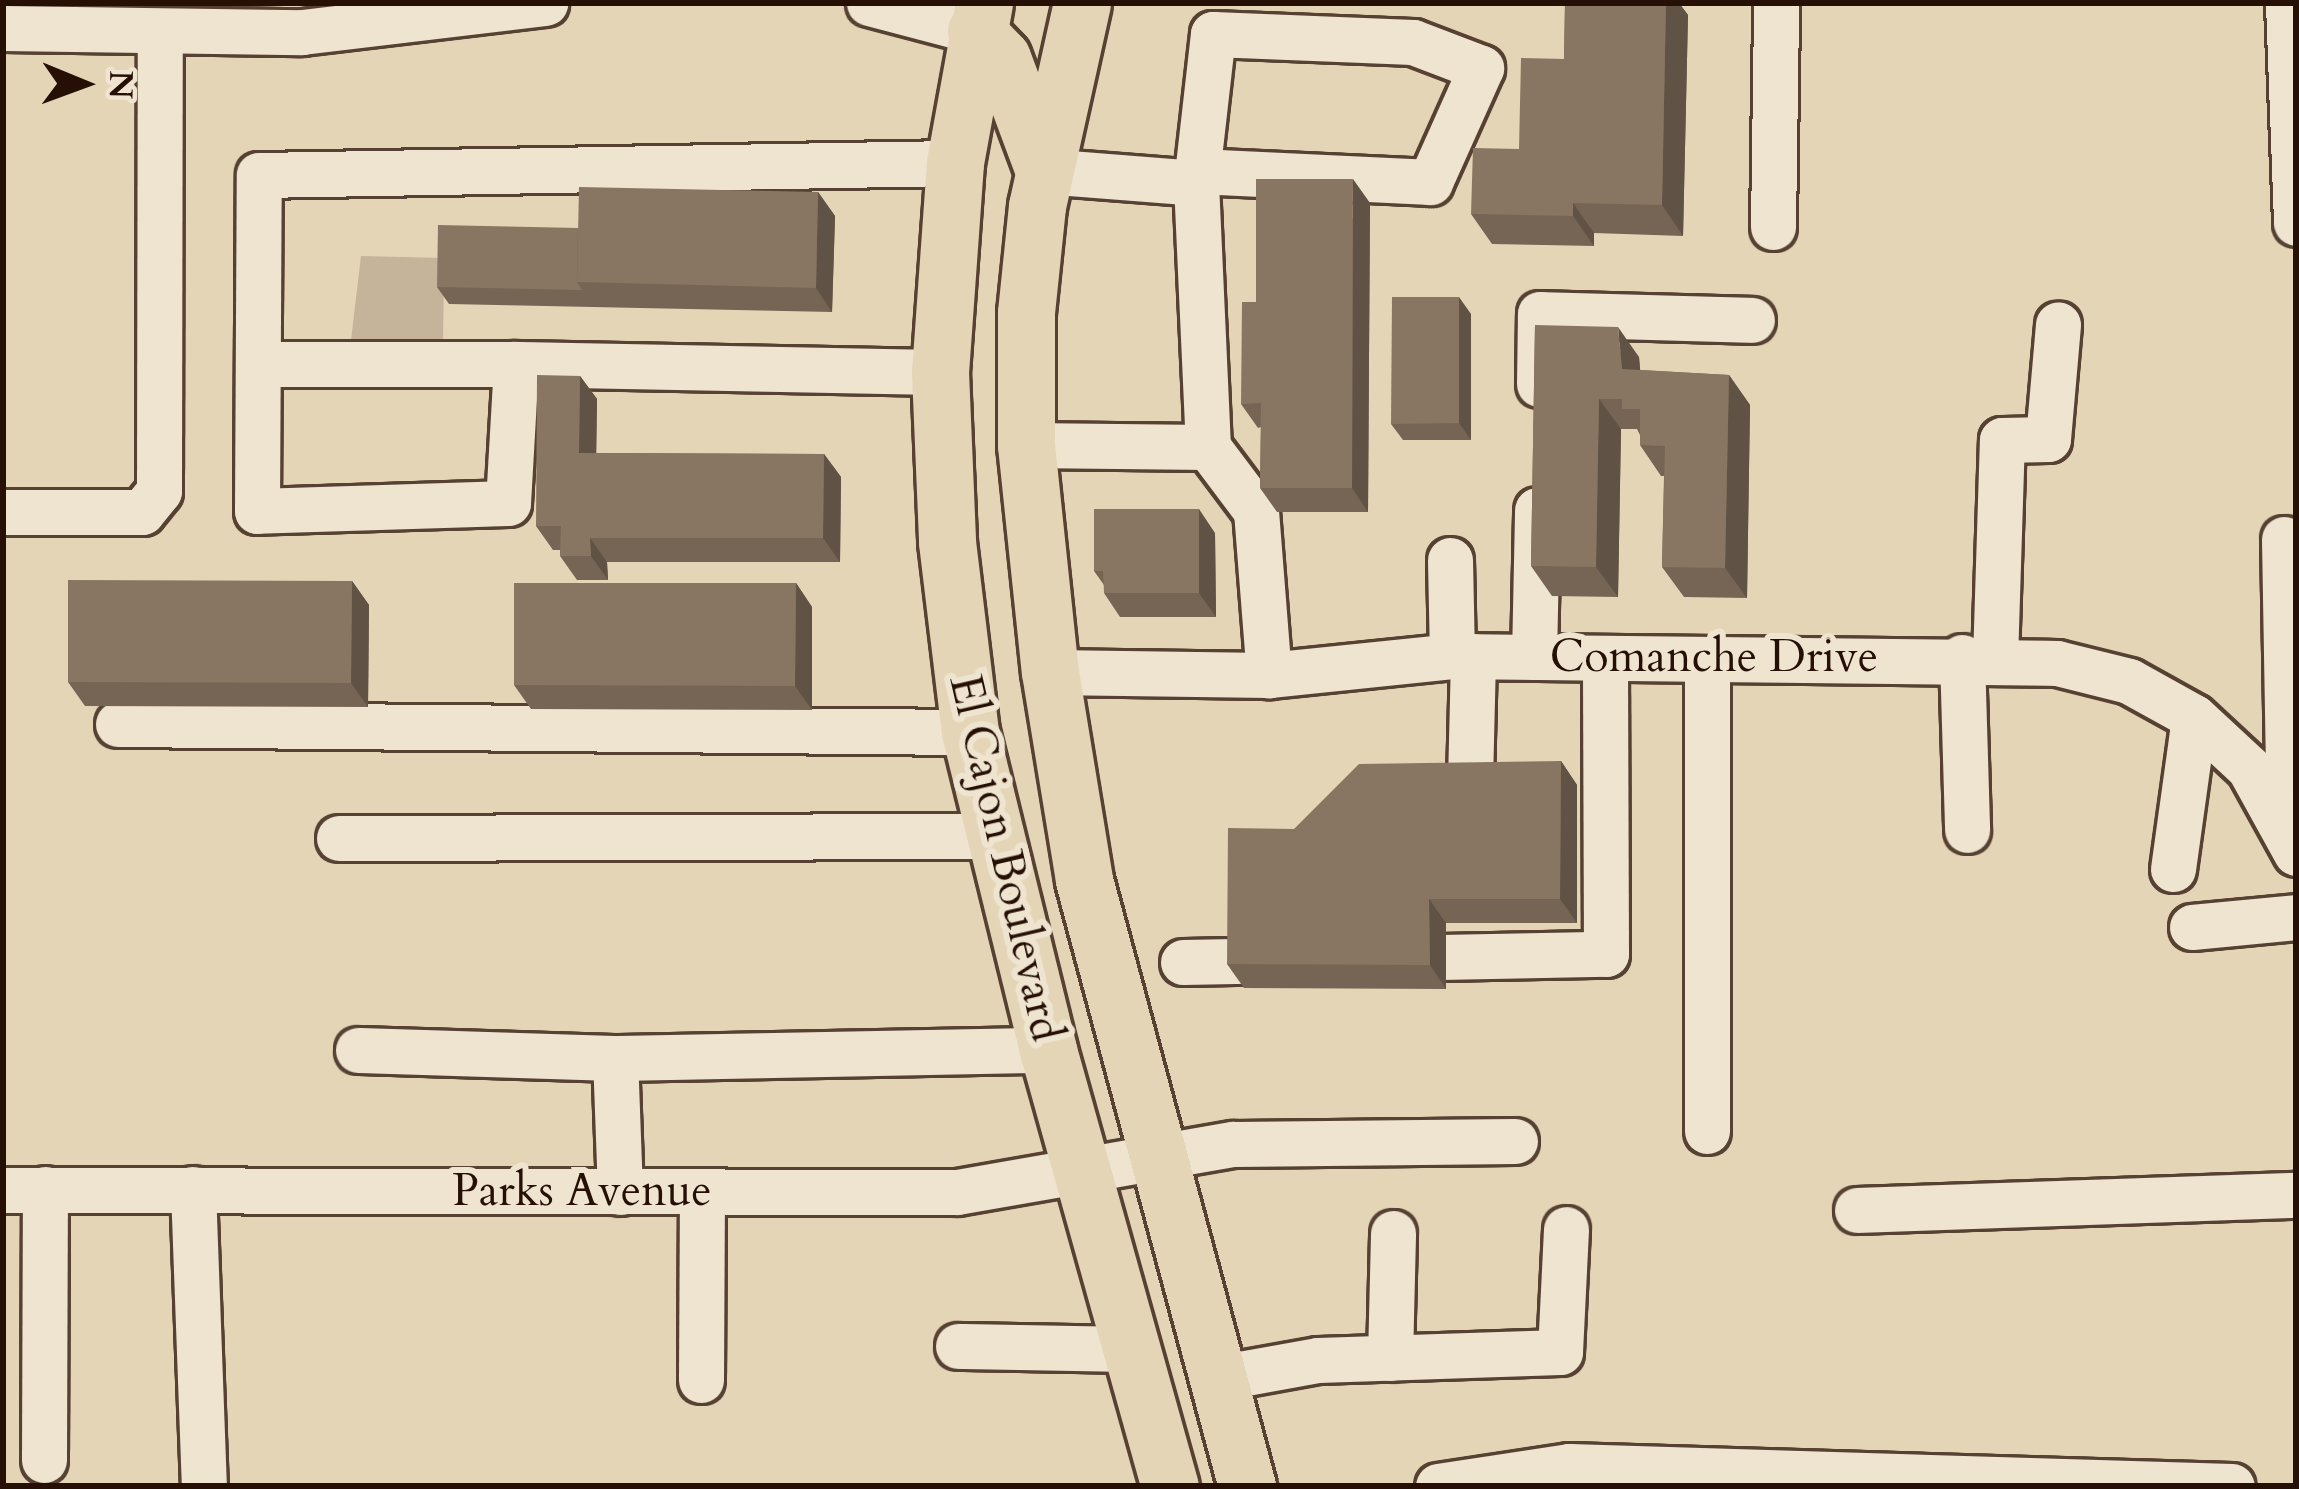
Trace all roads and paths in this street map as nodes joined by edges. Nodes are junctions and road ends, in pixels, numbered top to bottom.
1 (545, 3) edge
2 (869, 3) edge
3 (1082, 3) edge
4 (1776, 3) edge
5 (2288, 3) edge
6 (280, 17) edge
7 (980, 17) edge
8 (176, 22) edge
9 (3, 28) edge
10 (955, 163) junction
11 (1044, 171) junction
12 (1197, 177) junction
13 (2293, 223) edge
14 (1773, 226) dead end
15 (1752, 320) dead end
16 (2058, 324) dead end
17 (258, 364) junction
18 (516, 364) junction
19 (940, 372) junction
20 (1538, 428) edge
21 (1026, 445) junction
22 (1208, 447) junction
23 (1537, 474) edge
24 (3, 512) edge
25 (2284, 539) dead end
26 (1450, 560) dead end
27 (1462, 656) junction
28 (1534, 657) junction
29 (1605, 658) junction
30 (1707, 659) junction
31 (1978, 659) junction
32 (1050, 672) junction
33 (1269, 675) junction
34 (2194, 717) junction
35 (118, 724) dead end
36 (970, 732) junction
37 (1966, 830) dead end
38 (992, 836) junction
39 (339, 838) dead end
40 (2292, 843) edge
41 (2173, 868) dead end
42 (1467, 913) junction
43 (2296, 917) edge
44 (2192, 927) dead end
45 (1183, 962) dead end
46 (1048, 1049) junction
47 (358, 1050) dead end
48 (615, 1058) junction
49 (1707, 1132) dead end
50 (1515, 1142) dead end
51 (1157, 1156) junction
52 (1083, 1174) junction
53 (24, 1190) edge
54 (193, 1190) junction
55 (701, 1191) junction
56 (620, 1192) junction
57 (2296, 1195) edge
58 (1857, 1210) dead end
59 (1566, 1228) dead end
60 (1394, 1233) dead end
61 (958, 1346) dead end
62 (1133, 1349) junction
63 (1390, 1358) junction
64 (1218, 1378) junction
65 (701, 1380) dead end
66 (44, 1460) dead end
67 (1519, 1480) edge
68 (2049, 1482) edge
69 (204, 1486) edge
70 (1171, 1486) edge
71 (1247, 1486) edge
72 (1438, 1486) edge
73 (2232, 1486) edge

1 - 6 street
2 - 7 street
3 - 11 main road, El Cajon Boulevard
4 - 14 street
5 - 13 street
6 - 8 street
7 - 10 main road, El Cajon Boulevard
7 - 11 main road
8 - 9 street
8 - 24 street
10 - 17 street
10 - 19 main road, El Cajon Boulevard
11 - 12 street
11 - 21 main road, El Cajon Boulevard
12 - 12 street
12 - 22 street
15 - 20 street
16 - 31 street
17 - 18 street
17 - 18 street
18 - 19 street
19 - 36 main road, El Cajon Boulevard
21 - 22 street
21 - 32 main road, El Cajon Boulevard
22 - 33 street
23 - 28 street
25 - 40 street
26 - 27 street
27 - 28 street, Comanche Drive
27 - 33 street, Comanche Drive
27 - 42 street
28 - 29 street, Comanche Drive
29 - 30 street, Comanche Drive
29 - 42 street
30 - 31 street, Comanche Drive
30 - 49 street
31 - 34 street, Comanche Drive
31 - 37 street
32 - 33 street, Comanche Drive
32 - 51 main road, El Cajon Boulevard
34 - 40 street, Comanche Drive
34 - 41 street
35 - 36 street
36 - 38 main road, El Cajon Boulevard
38 - 39 street
38 - 46 main road, El Cajon Boulevard
42 - 45 street
43 - 44 street
46 - 48 street
46 - 52 main road, El Cajon Boulevard
47 - 48 street
48 - 56 street
50 - 51 street, Parks Avenue
51 - 52 street, Parks Avenue
51 - 64 main road, El Cajon Boulevard
52 - 55 street, Parks Avenue
52 - 62 main road, El Cajon Boulevard
53 - 54 street, Parks Avenue
53 - 66 street
54 - 56 street, Parks Avenue
54 - 69 street
55 - 56 street, Parks Avenue
55 - 65 street
57 - 58 street
59 - 63 street
60 - 63 street
61 - 62 street
62 - 70 main road, El Cajon Boulevard
63 - 64 street
64 - 71 main road, El Cajon Boulevard
67 - 68 street
67 - 72 street
68 - 73 street

